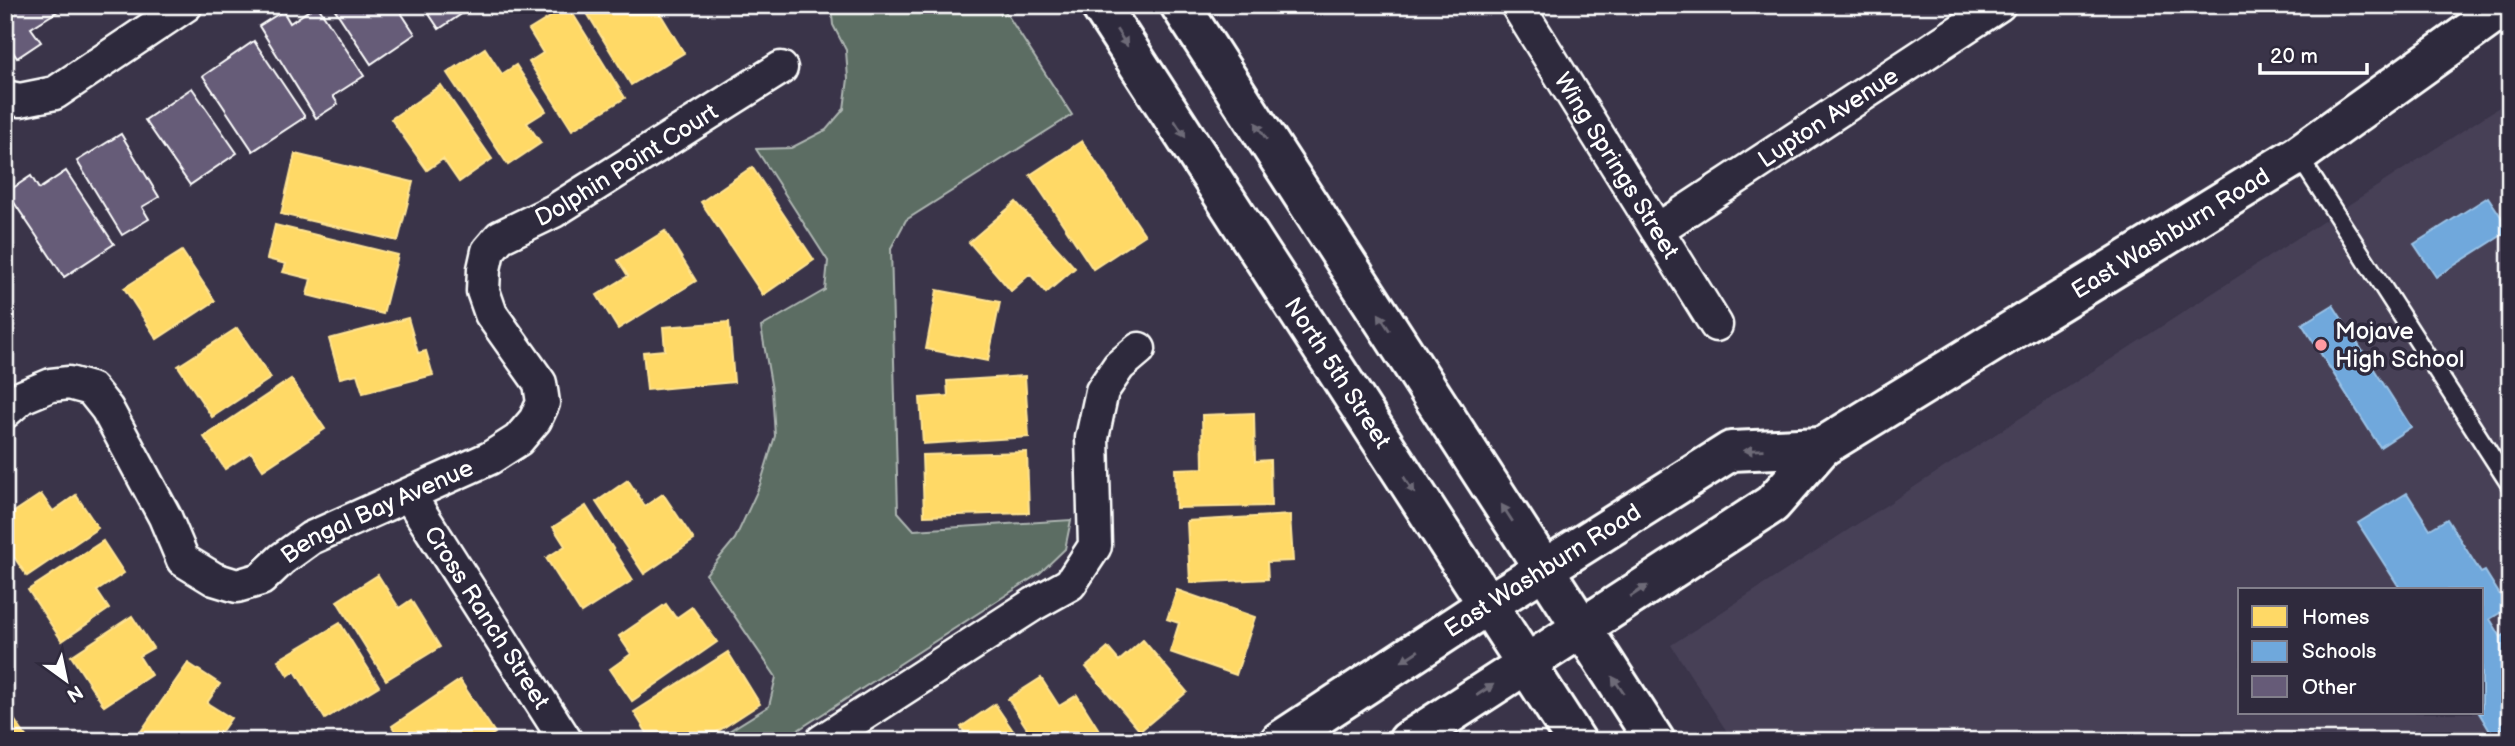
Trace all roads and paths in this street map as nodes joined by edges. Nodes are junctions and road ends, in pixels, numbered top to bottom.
1 (186, 5) edge
2 (1100, 5) edge
3 (1180, 5) edge
4 (1517, 5) edge
5 (1999, 5) edge
6 (2500, 7) edge
7 (781, 68) dead end
8 (13, 99) edge
9 (2298, 155) junction
10 (1657, 230) junction
11 (1716, 325) dead end
12 (1139, 349) dead end
13 (5, 412) edge
14 (535, 420) joint
15 (1822, 447) junction
16 (2510, 485) edge
17 (409, 495) junction
18 (1544, 571) junction
19 (1487, 605) junction
20 (1581, 628) junction
21 (1525, 664) junction
22 (830, 739) edge
23 (566, 741) edge
24 (1280, 741) edge
25 (1408, 741) edge
26 (1576, 741) edge
27 (1656, 741) edge

1 - 8 street
2 -> 19 street, North 5th Street
18 -> 3 street
4 - 10 street, Wing Springs Street
5 - 10 street, Lupton Avenue
6 - 9 street, East Washburn Road
7 - 14 street, Dolphin Point Court
9 - 15 street, East Washburn Road
9 - 16 lane
10 - 11 street, Wing Springs Street
12 - 22 street
13 - 17 street, Bengal Bay Avenue
14 - 17 street, Bengal Bay Avenue
15 -> 18 street, East Washburn Road
20 -> 15 street, East Washburn Road
17 - 23 street, Cross Ranch Street
18 - 19 street, East Washburn Road
18 - 20 street
19 - 21 street, North 5th Street
19 -> 24 street, East Washburn Road
20 - 21 street, East Washburn Road
27 -> 20 street
25 -> 21 street, East Washburn Road
21 - 26 street, North 5th Street

